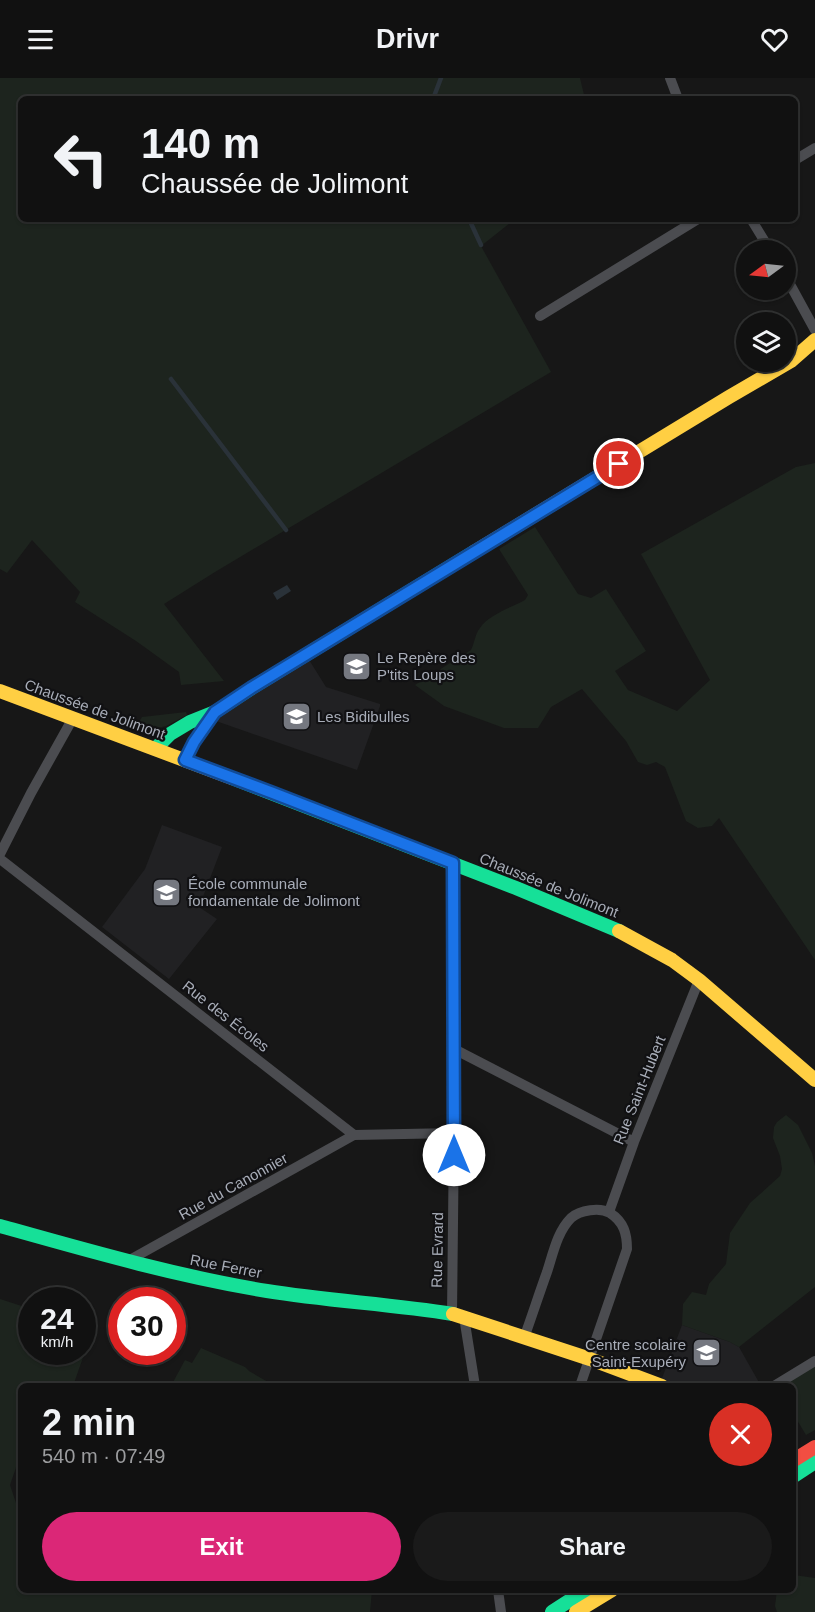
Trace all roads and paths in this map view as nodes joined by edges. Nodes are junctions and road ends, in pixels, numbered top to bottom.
1 (670, 78) edge
2 (677, 96) edge
3 (815, 148) edge
4 (798, 158) edge
5 (693, 222) edge
6 (753, 222) edge
7 (764, 240) edge
8 (796, 295) edge
9 (540, 316) dead end
10 (815, 330) edge
11 (815, 340) edge
12 (0, 691) edge
13 (215, 712) junction
14 (73, 718) junction
15 (156, 748) junction
16 (185, 760) junction
17 (0, 854) edge
18 (0, 859) edge
19 (453, 863) junction
20 (699, 980) junction
21 (454, 1049) junction
22 (815, 1080) edge
23 (454, 1133) junction
24 (354, 1136) junction
25 (634, 1142) junction
26 (609, 1212) junction
27 (0, 1226) edge
28 (126, 1262) junction
29 (458, 1315) junction
30 (524, 1338) junction
31 (590, 1359) junction
32 (815, 1361) edge
33 (474, 1383) edge
34 (583, 1383) edge
35 (654, 1383) edge
36 (779, 1383) edge
37 (815, 1446) edge
38 (796, 1459) edge
39 (815, 1462) edge
40 (796, 1475) edge
41 (498, 1593) edge
42 (581, 1593) edge
43 (607, 1593) edge
44 (501, 1612) edge
45 (552, 1612) edge
46 (576, 1612) edge

1 - 2 street
3 - 4 street
5 - 9 street
6 - 7 street
8 - 10 street
11 - 13 street
12 - 14 street, Chaussée de Jolimont
13 - 15 street
13 - 16 street
14 - 15 street, Chaussée de Jolimont
14 - 17 street
15 - 16 street, Chaussée de Jolimont
16 - 19 street, Chaussée de Jolimont
18 - 24 street, Rue des Écoles
19 - 20 street, Chaussée de Jolimont
19 - 21 street, Rue Evrard
20 - 22 street, Chaussée de Jolimont
20 - 25 street, Rue Saint-Hubert
21 - 23 street, Rue Evrard
21 - 25 street
23 - 24 street
23 - 29 street, Rue Evrard
24 - 28 street, Rue du Canonnier
25 - 26 street, Rue Saint-Hubert
26 - 30 street
26 - 31 street
27 - 28 street, Rue Ferrer
28 - 29 street, Rue Ferrer
29 - 30 street, Rue Ferrer
29 - 33 street, Rue Evrard
30 - 31 street, Rue Ferrer
31 - 34 street
31 - 35 street, Rue Ferrer
32 - 36 street
37 - 38 street
39 - 40 street
41 - 44 street
42 - 45 street
43 - 46 street

